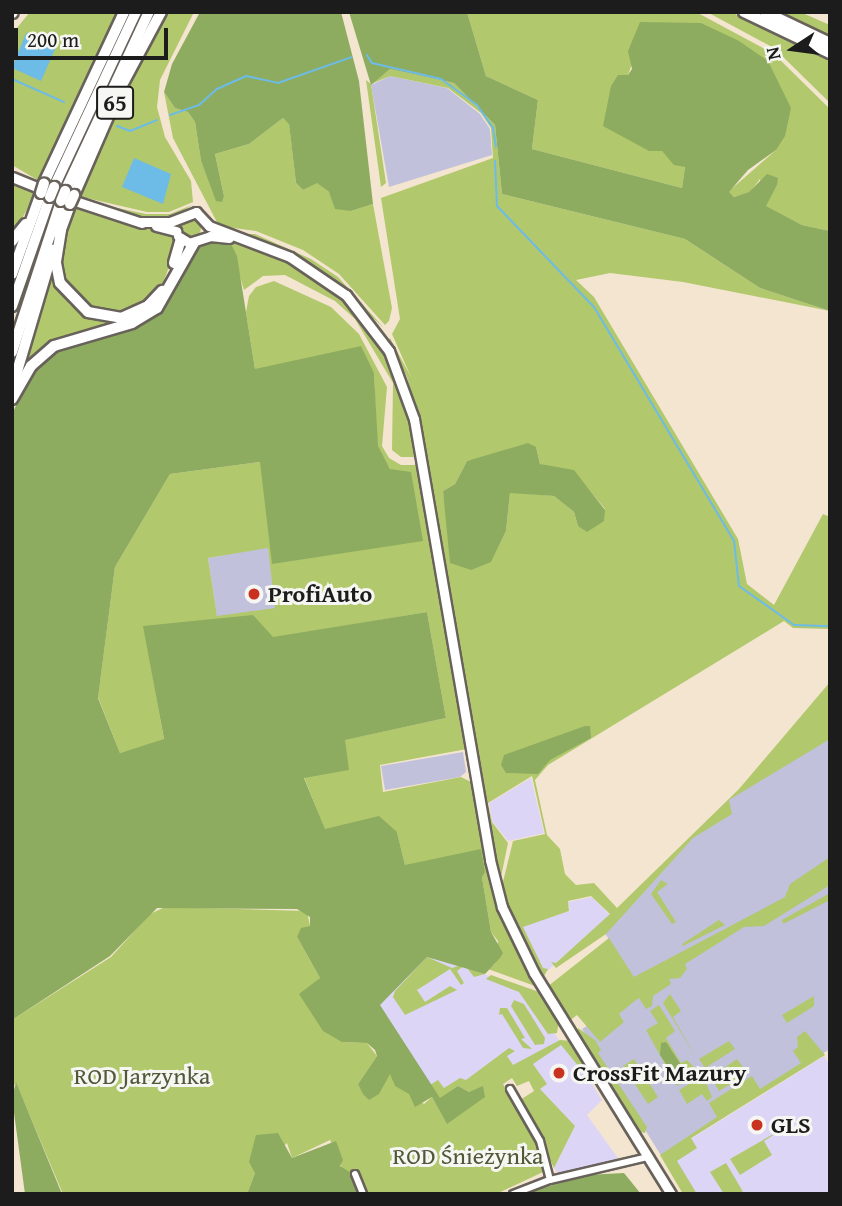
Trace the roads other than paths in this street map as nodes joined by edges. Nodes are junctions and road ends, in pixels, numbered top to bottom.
1 (124, 12) edge
2 (136, 12) edge
3 (149, 12) edge
4 (160, 12) edge
5 (744, 12) edge
6 (765, 12) edge
7 (830, 43) edge
8 (830, 53) edge
9 (12, 177) edge
10 (58, 194) junction
11 (36, 207) junction
12 (179, 218) junction
13 (140, 222) junction
14 (208, 225) junction
15 (61, 230) junction
16 (178, 235) junction
17 (205, 237) junction
18 (247, 241) junction
19 (12, 242) edge
20 (194, 243) junction
21 (12, 274) edge
22 (12, 306) edge
23 (12, 352) edge
24 (12, 388) edge
25 (12, 399) edge
26 (510, 1089) dead end
27 (648, 1157) junction
28 (355, 1174) dead end
29 (550, 1180) junction
30 (363, 1194) edge
31 (513, 1194) edge
32 (671, 1194) edge

1 - 10 highway
2 - 10 highway
3 - 10 highway
4 - 10 highway, 65
5 - 8 highway
6 - 7 highway
9 - 13 main road
10 - 11 highway
10 - 15 highway, 65
10 - 22 highway
10 - 23 highway
11 - 19 highway
11 - 21 highway
12 - 13 main road
12 - 14 main road
12 - 16 main road
13 - 16 main road
14 - 17 main road
14 - 18 main road
15 - 16 highway
15 - 24 highway, 65
16 - 20 main road
17 - 18 main road
17 - 20 main road
18 - 27 main road
20 - 25 highway
26 - 29 street
27 - 29 street
27 - 32 main road
28 - 30 street
29 - 31 street

